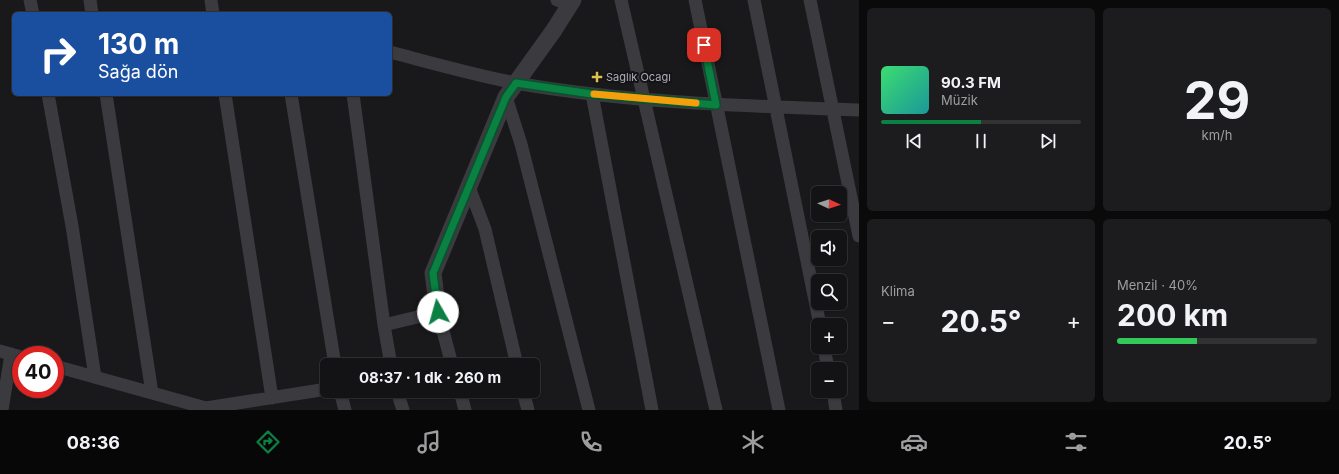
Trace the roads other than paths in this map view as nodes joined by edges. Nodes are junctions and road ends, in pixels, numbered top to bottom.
1 (30, 0) edge
2 (90, 0) edge
3 (211, 0) edge
4 (621, 0) edge
5 (695, 0) edge
6 (754, 0) edge
7 (810, 0) edge
8 (566, 2) edge
9 (33, 12) edge
10 (92, 12) edge
11 (213, 12) edge
12 (392, 52) edge
13 (516, 83) junction
14 (592, 94) junction
15 (48, 96) edge
16 (106, 96) edge
17 (226, 96) edge
18 (291, 96) edge
19 (353, 96) edge
20 (506, 97) junction
21 (644, 98) junction
22 (716, 105) junction
23 (776, 107) junction
24 (832, 109) junction
25 (859, 110) edge
26 (469, 186) junction
27 (859, 236) edge
28 (438, 312) junction
29 (819, 318) edge
30 (384, 325) junction
31 (11, 354) edge
32 (334, 358) edge
33 (390, 358) edge
34 (450, 358) edge
35 (515, 358) edge
36 (64, 368) edge
37 (95, 377) junction
38 (320, 390) edge
39 (152, 393) junction
40 (272, 398) junction
41 (342, 398) edge
42 (399, 398) edge
43 (462, 398) edge
44 (525, 398) edge
45 (834, 398) edge
46 (206, 409) edge
47 (2, 410) edge
48 (345, 410) edge
49 (403, 410) edge
50 (465, 410) edge
51 (528, 410) edge
52 (589, 410) edge
53 (652, 410) edge
54 (716, 410) edge
55 (779, 410) edge
56 (836, 410) edge

1 - 9 street
2 - 10 street
3 - 11 street
4 - 21 street
5 - 22 street
6 - 23 street
7 - 24 street
8 - 13 street
12 - 13 street
13 - 14 street
13 - 20 street
14 - 21 street
14 - 53 street
15 - 37 street
16 - 39 street
17 - 40 street
18 - 32 street
19 - 30 street
20 - 26 street
20 - 52 street
21 - 22 street
21 - 54 street
22 - 23 street
22 - 55 street
23 - 24 street
23 - 29 street
24 - 25 street
24 - 27 street
26 - 28 street
26 - 35 street
28 - 30 street
28 - 34 street
30 - 33 street
31 - 47 street
36 - 37 street
37 - 39 street
38 - 40 street
39 - 46 street
40 - 46 street
41 - 48 street
42 - 49 street
43 - 50 street
44 - 51 street
45 - 56 street

